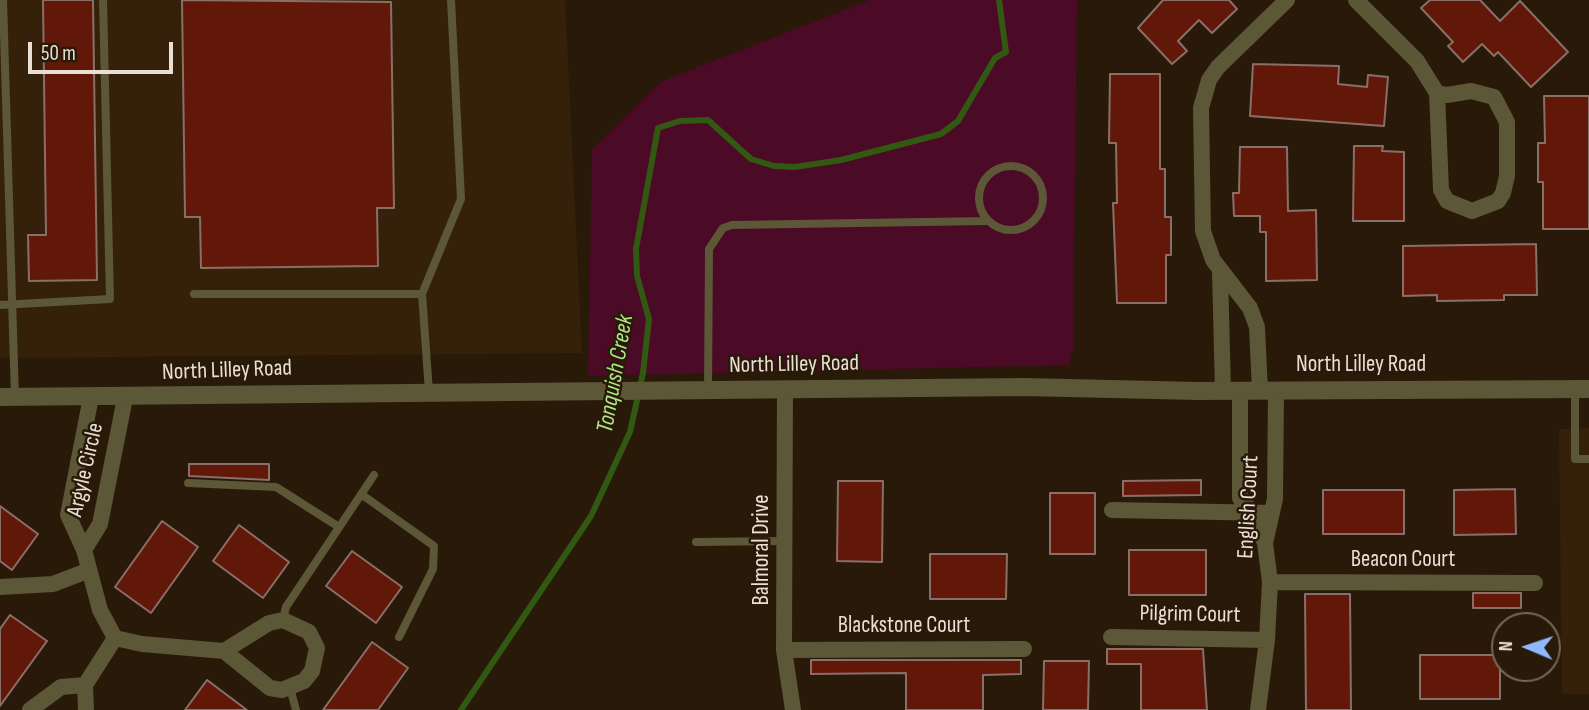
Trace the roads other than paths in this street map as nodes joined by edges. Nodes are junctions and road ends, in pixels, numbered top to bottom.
1 (3, 0) edge
2 (103, 0) edge
3 (451, 0) edge
4 (1287, 0) edge
5 (1356, 0) edge
6 (1437, 93) junction
7 (987, 221) junction
8 (1220, 272) junction
9 (194, 294) dead end
10 (422, 295) junction
11 (0, 305) edge
12 (11, 306) junction
13 (1582, 389) edge
14 (708, 390) junction
15 (785, 390) junction
16 (1268, 390) junction
17 (1232, 391) junction
18 (429, 392) junction
19 (8, 397) edge
20 (91, 397) junction
21 (125, 397) junction
22 (1589, 460) edge
23 (374, 475) dead end
24 (188, 483) dead end
25 (361, 494) junction
26 (1112, 510) dead end
27 (1252, 512) junction
28 (1272, 513) junction
29 (339, 527) junction
30 (785, 541) junction
31 (696, 542) dead end
32 (1265, 543) junction
33 (84, 550) junction
34 (87, 571) junction
35 (1270, 582) junction
36 (1535, 583) dead end
37 (0, 587) edge
38 (282, 620) junction
39 (399, 636) dead end
40 (1111, 637) dead end
41 (115, 638) junction
42 (1268, 640) junction
43 (1024, 649) dead end
44 (784, 650) junction
45 (224, 651) junction
46 (85, 685) junction
47 (290, 688) junction
48 (30, 710) edge
49 (86, 710) edge
50 (296, 710) edge
51 (793, 710) edge
52 (1258, 710) edge

1 - 12 lane
2 - 12 lane
3 - 10 lane
4 - 8 street
5 - 6 street
6 - 6 street
7 - 7 lane
7 - 14 lane
8 - 16 street, English Court
8 - 17 street
9 - 10 lane
10 - 18 lane
11 - 12 lane
12 - 19 lane
13 - 16 street, North Lilley Road
13 - 22 lane
14 - 15 street, North Lilley Road
14 - 18 street, North Lilley Road
15 - 17 street, North Lilley Road
15 - 30 street, Balmoral Drive
16 - 17 street, North Lilley Road
16 - 28 street, English Court
17 - 27 street
18 - 21 street, North Lilley Road
19 - 20 street, North Lilley Road
20 - 21 street, North Lilley Road
20 - 33 street, Argyle Circle
21 - 33 street, Argyle Circle
23 - 25 lane
24 - 29 lane
25 - 29 lane
25 - 39 lane
26 - 27 street
27 - 28 street
27 - 32 street
28 - 32 street, English Court
29 - 38 lane
30 - 31 lane
30 - 44 street, Balmoral Drive
32 - 35 street, English Court
33 - 34 street, Argyle Circle
34 - 37 street
34 - 41 street, Argyle Circle
35 - 36 street, Beacon Court
35 - 42 street, English Court
38 - 45 street
38 - 47 street
40 - 42 street, Pilgrim Court
41 - 45 street
41 - 46 street
42 - 52 street, English Court
43 - 44 street, Blackstone Court
44 - 51 street, Balmoral Drive
45 - 47 street
46 - 48 street
46 - 49 street
47 - 50 lane

